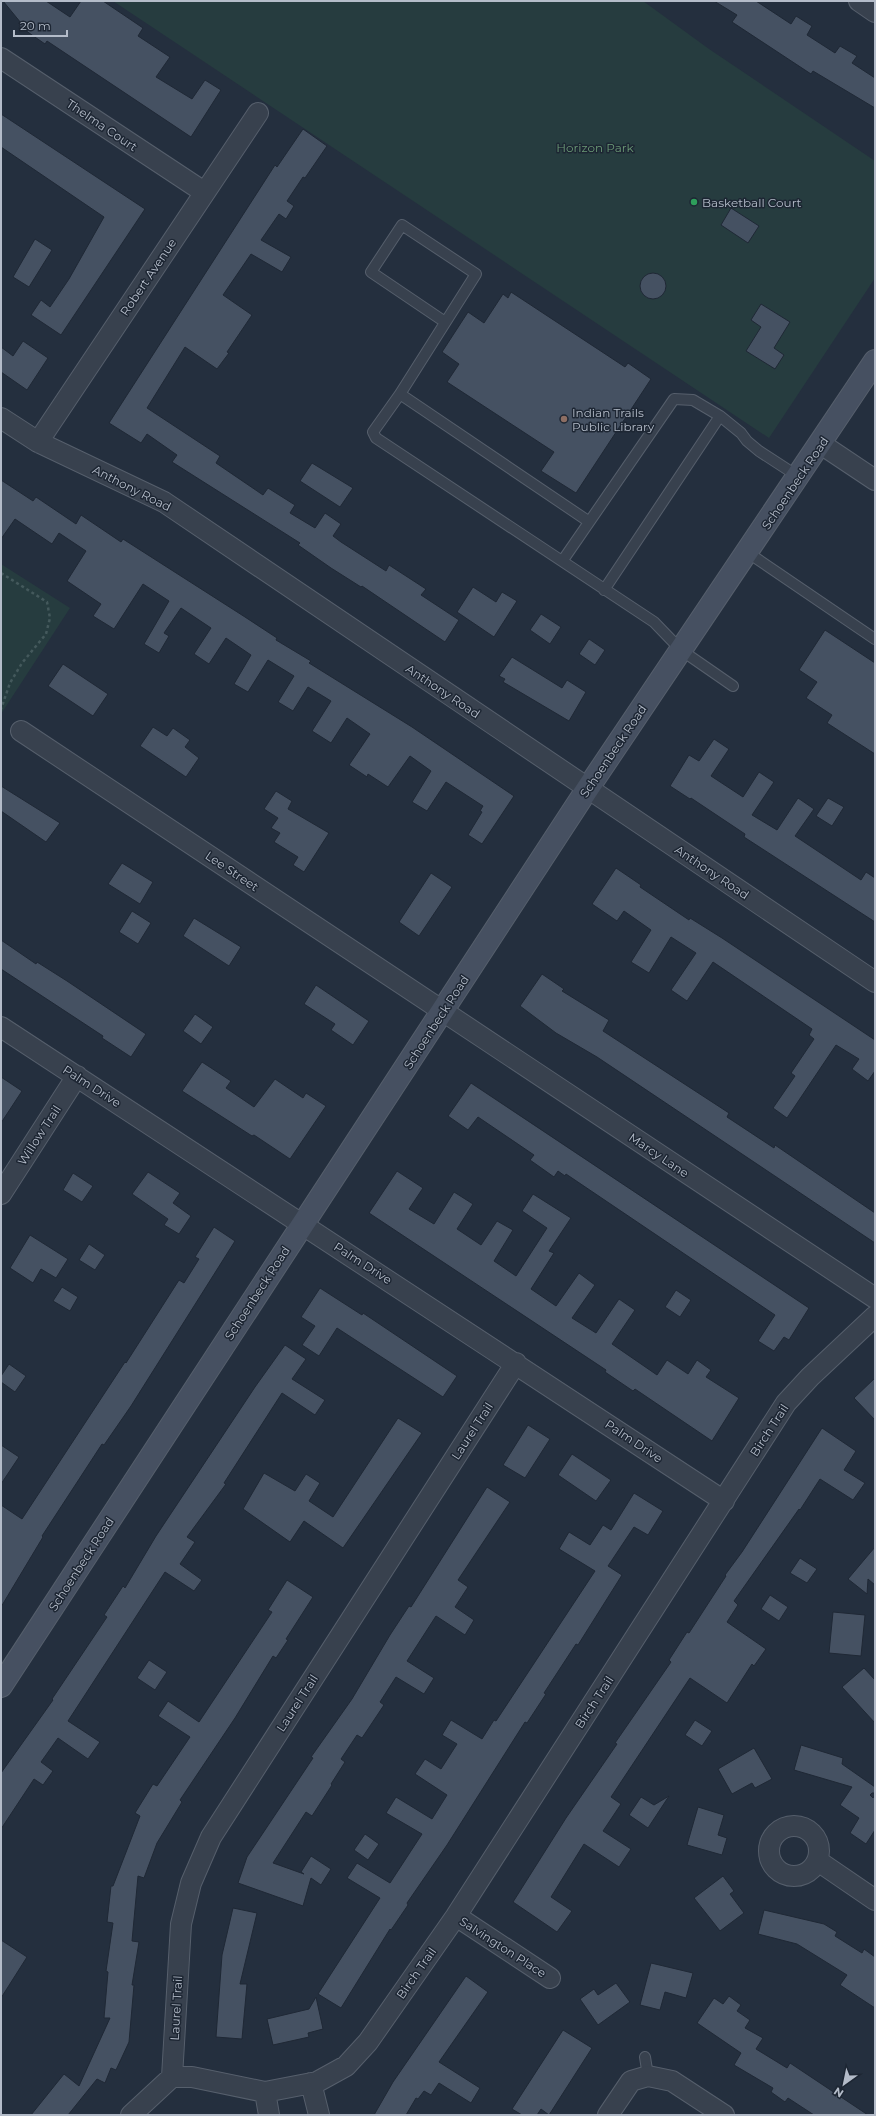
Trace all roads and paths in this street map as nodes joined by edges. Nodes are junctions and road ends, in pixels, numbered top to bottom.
1 (859, 1) edge
2 (875, 12) edge
3 (1, 58) edge
4 (258, 113) dead end
5 (204, 192) junction
6 (446, 322) junction
7 (875, 361) edge
8 (400, 394) junction
9 (720, 416) junction
10 (1, 418) edge
11 (38, 442) junction
12 (821, 444) junction
13 (799, 477) junction
14 (875, 480) edge
15 (588, 521) junction
16 (748, 552) junction
17 (563, 560) junction
18 (1, 573) edge
19 (604, 590) junction
20 (875, 639) edge
21 (681, 650) junction
22 (733, 686) dead end
23 (1, 710) edge
24 (21, 731) dead end
25 (588, 788) junction
26 (875, 982) edge
27 (443, 1011) junction
28 (1, 1027) edge
29 (77, 1076) junction
30 (1, 1194) edge
31 (302, 1224) junction
32 (875, 1298) edge
33 (875, 1316) edge
34 (516, 1363) junction
35 (724, 1500) junction
36 (1, 1686) edge
37 (818, 1861) dead end
38 (875, 1900) edge
39 (456, 1916) junction
40 (550, 1978) dead end
41 (172, 2077) junction
42 (311, 2083) junction
43 (265, 2092) junction
44 (131, 2115) edge
45 (268, 2115) edge
46 (319, 2115) edge
47 (608, 2115) edge
48 (724, 2115) edge

1 - 2 street
3 - 5 street, Thelma Court
4 - 5 street, Robert Avenue
5 - 11 street, Robert Avenue
6 - 6 lane
6 - 8 lane
7 - 12 main road, Schoenbeck Road
8 - 15 lane
8 - 17 lane
9 - 13 lane
9 - 15 lane
9 - 19 lane
10 - 11 street, Anthony Road
11 - 25 street, Anthony Road
12 - 13 main road, Schoenbeck Road
12 - 14 street
13 - 16 main road, Schoenbeck Road
15 - 17 lane
16 - 20 lane
16 - 21 main road, Schoenbeck Road
17 - 19 lane
18 - 23 path
19 - 21 lane
21 - 22 lane
21 - 25 main road, Schoenbeck Road
24 - 27 street, Lee Street
25 - 26 street, Anthony Road
25 - 27 main road, Schoenbeck Road
27 - 31 main road, Schoenbeck Road
27 - 32 street, Marcy Lane
28 - 29 street, Palm Drive
29 - 30 street, Willow Trail
29 - 31 street, Palm Drive
31 - 34 street, Palm Drive
31 - 36 main road, Schoenbeck Road
33 - 35 street, Birch Trail
34 - 35 street, Palm Drive
34 - 41 street, Laurel Trail
35 - 39 street, Birch Trail
37 - 38 street
39 - 40 street, Salvington Place
39 - 42 street, Birch Trail
41 - 43 street, Birch Trail
41 - 44 street
42 - 43 street, Birch Trail
42 - 46 street
43 - 45 street
47 - 48 street

